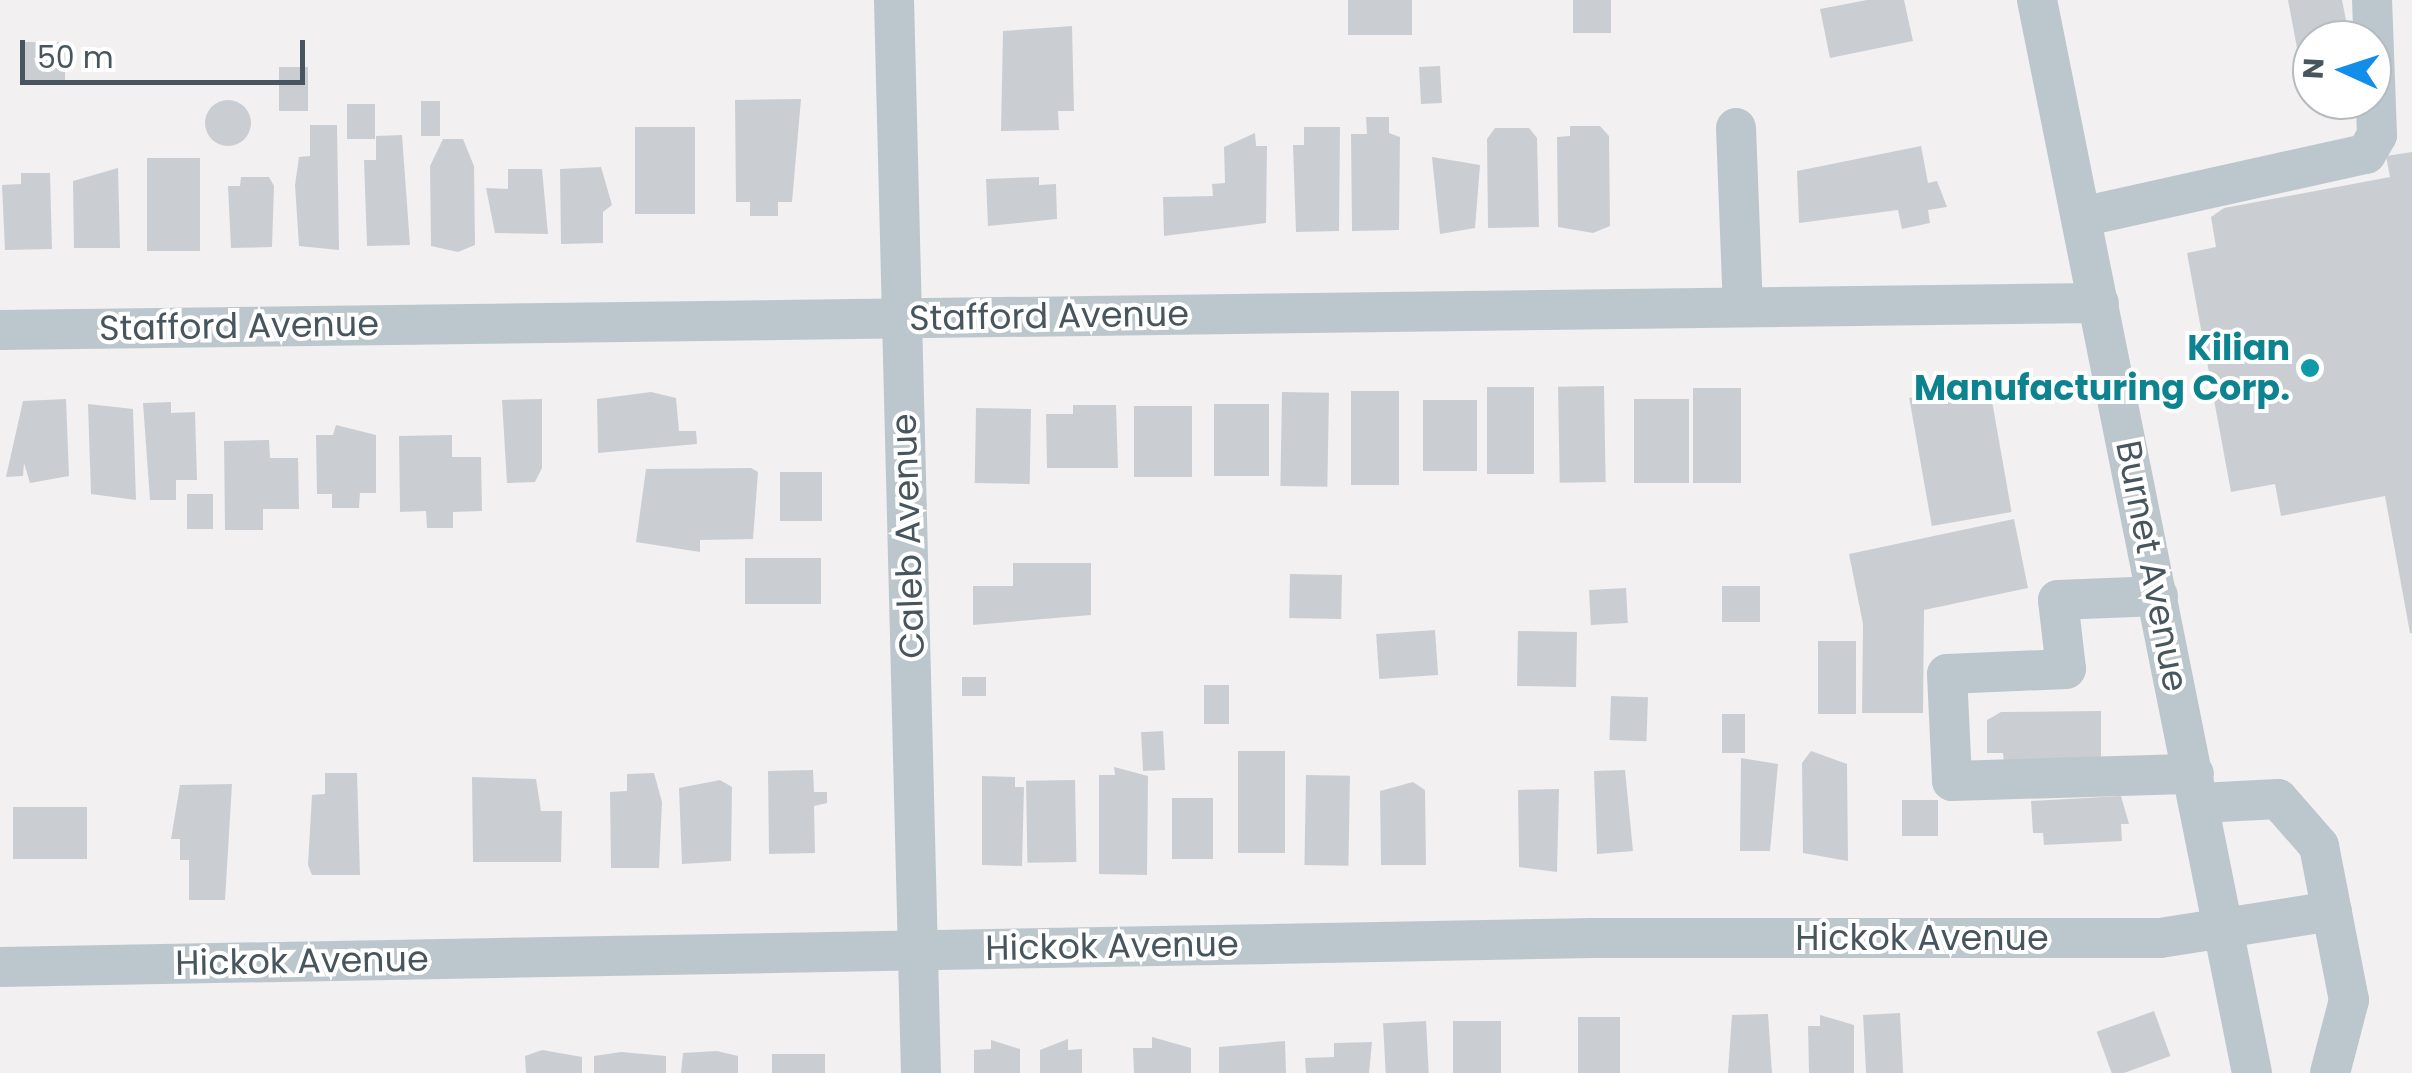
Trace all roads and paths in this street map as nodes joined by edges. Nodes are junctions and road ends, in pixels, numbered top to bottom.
1 (894, 0) edge
2 (2037, 0) edge
3 (2372, 0) edge
4 (1736, 128) dead end
5 (2081, 218) junction
6 (2098, 303) junction
7 (1743, 308) junction
8 (902, 318) junction
9 (0, 330) edge
10 (2158, 596) junction
11 (2197, 788) junction
12 (2332, 911) junction
13 (2224, 930) junction
14 (920, 949) junction
15 (0, 967) edge
16 (921, 1073) edge
17 (2252, 1073) edge
18 (2330, 1073) edge

1 - 8 street, Caleb Avenue
2 - 5 street, Burnet Avenue
3 - 5 street
4 - 7 street
5 - 6 street, Burnet Avenue
6 - 7 street, Stafford Avenue
6 - 10 street, Burnet Avenue
7 - 8 street, Stafford Avenue
8 - 9 street, Stafford Avenue
8 - 14 street, Caleb Avenue
10 - 11 street, Burnet Avenue
10 - 11 street
11 - 12 street
11 - 13 street, Burnet Avenue
12 - 13 street, Hickok Avenue
12 - 18 street
13 - 14 street, Hickok Avenue
13 - 17 street, Burnet Avenue
14 - 15 street, Hickok Avenue
14 - 16 street, Caleb Avenue

